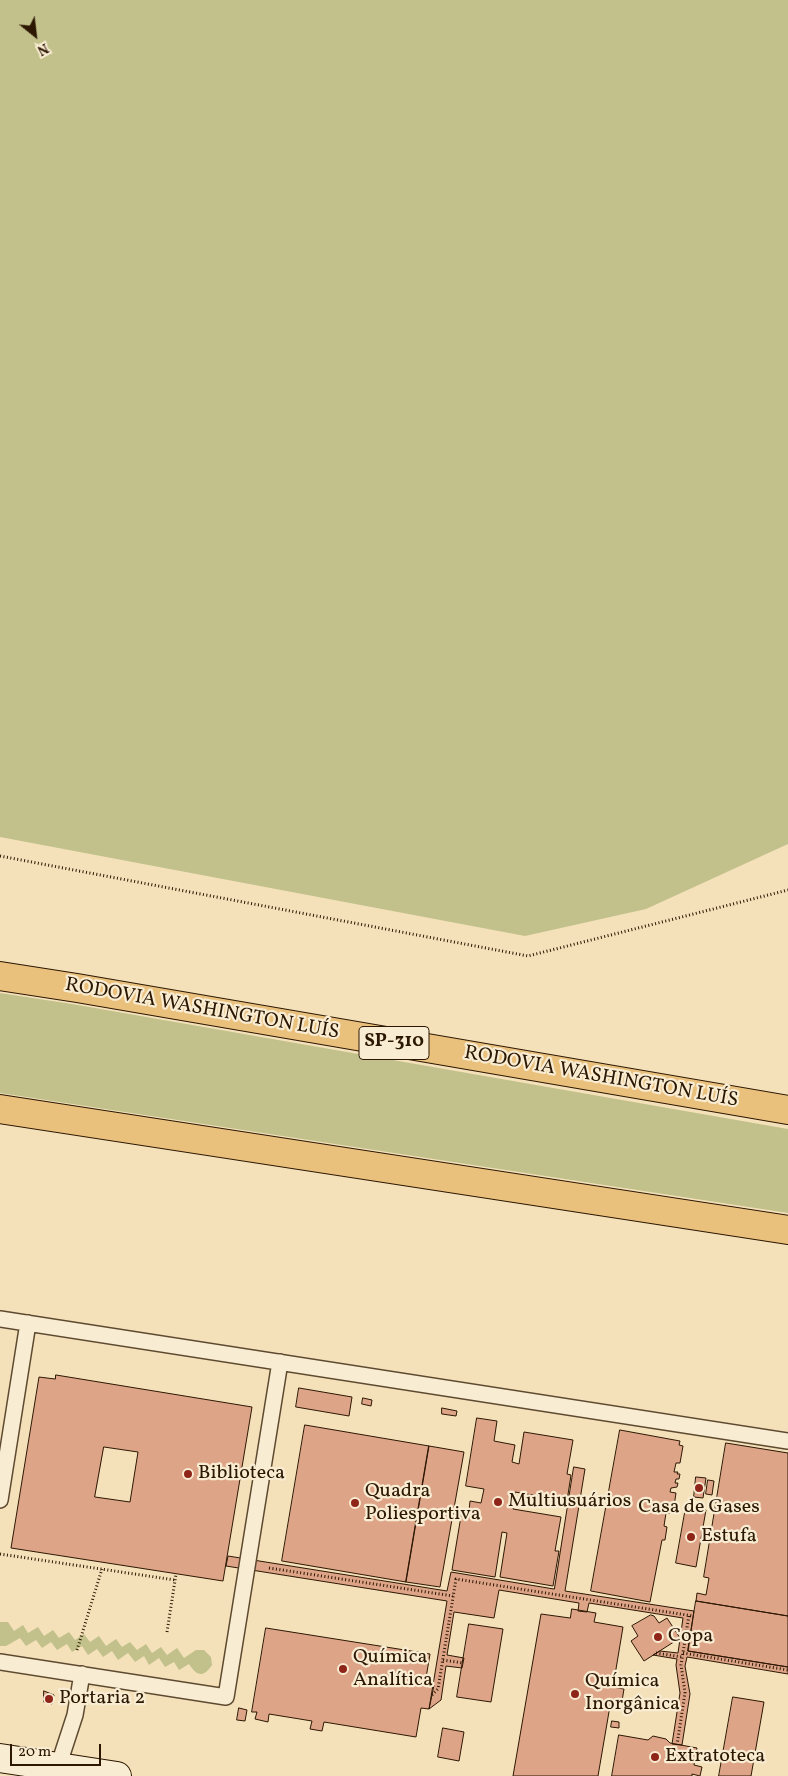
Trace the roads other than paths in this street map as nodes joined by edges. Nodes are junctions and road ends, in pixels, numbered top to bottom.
1 (0, 976) edge
2 (0, 1109) edge
3 (788, 1110) edge
4 (643, 1208) junction
5 (788, 1230) edge
6 (788, 1236) edge
7 (0, 1319) edge
8 (28, 1323) junction
9 (280, 1362) junction
10 (788, 1441) edge
11 (0, 1500) edge
12 (0, 1662) edge
13 (82, 1674) junction
14 (0, 1758) edge
15 (58, 1768) junction
16 (117, 1776) edge

1 - 3 highway, RODOVIA WASHINGTON LUÍS / SP-310
2 - 4 highway
4 - 5 highway
4 - 6 highway
7 - 8 lane
8 - 9 lane
8 - 11 lane
9 - 10 lane
9 - 13 lane
12 - 13 lane
13 - 15 lane
14 - 15 main road
15 - 16 main road

